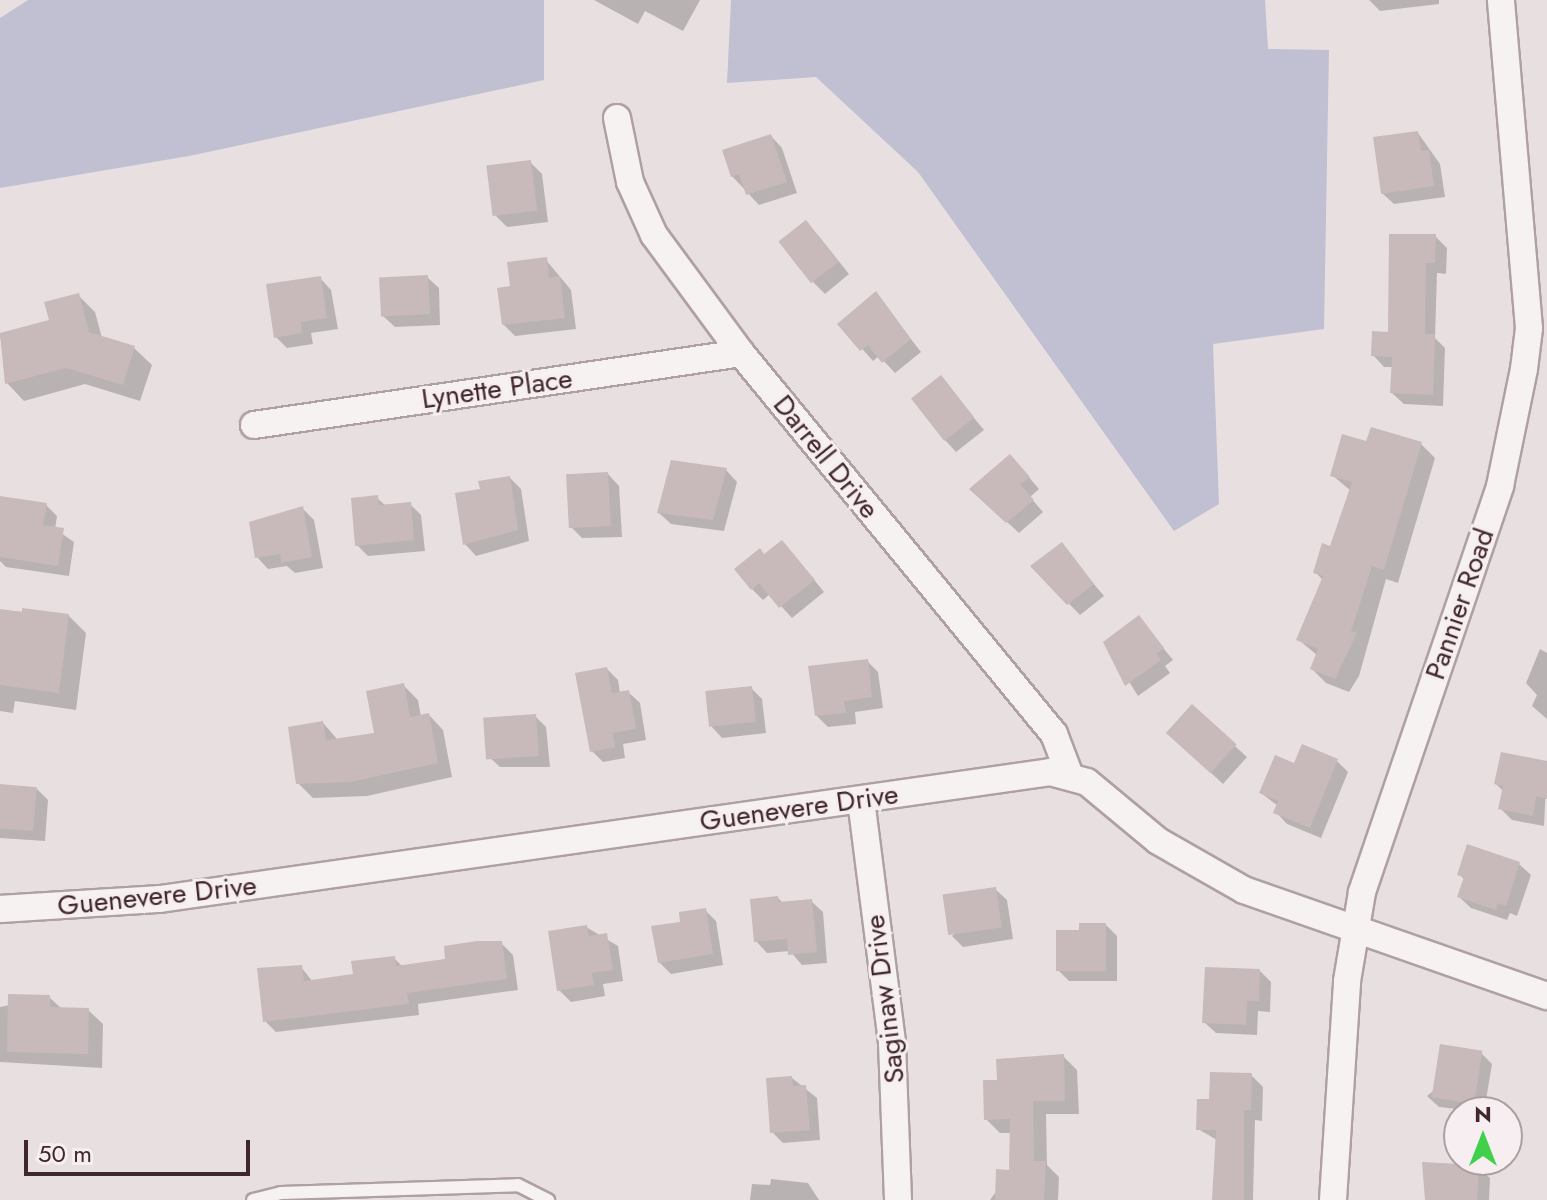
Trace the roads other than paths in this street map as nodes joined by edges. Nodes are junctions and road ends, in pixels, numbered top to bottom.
1 (1501, 0) edge
2 (617, 118) dead end
3 (1538, 328) edge
4 (741, 353) junction
5 (254, 425) dead end
6 (1070, 776) junction
7 (861, 800) junction
8 (0, 909) edge
9 (1353, 932) junction
10 (1547, 996) edge
11 (253, 1200) edge
12 (548, 1200) edge
13 (898, 1200) edge
14 (1333, 1200) edge

1 - 3 street, Pannier Road
2 - 4 street, Darrell Drive
3 - 9 street, Pannier Road
4 - 5 street, Lynette Place
4 - 6 street, Darrell Drive
6 - 7 street, Guenevere Drive
6 - 9 street, Guenevere Drive
7 - 8 street, Guenevere Drive
7 - 13 street, Saginaw Drive
9 - 10 street, Guenevere Drive
9 - 14 street, Pannier Road
11 - 12 lane

